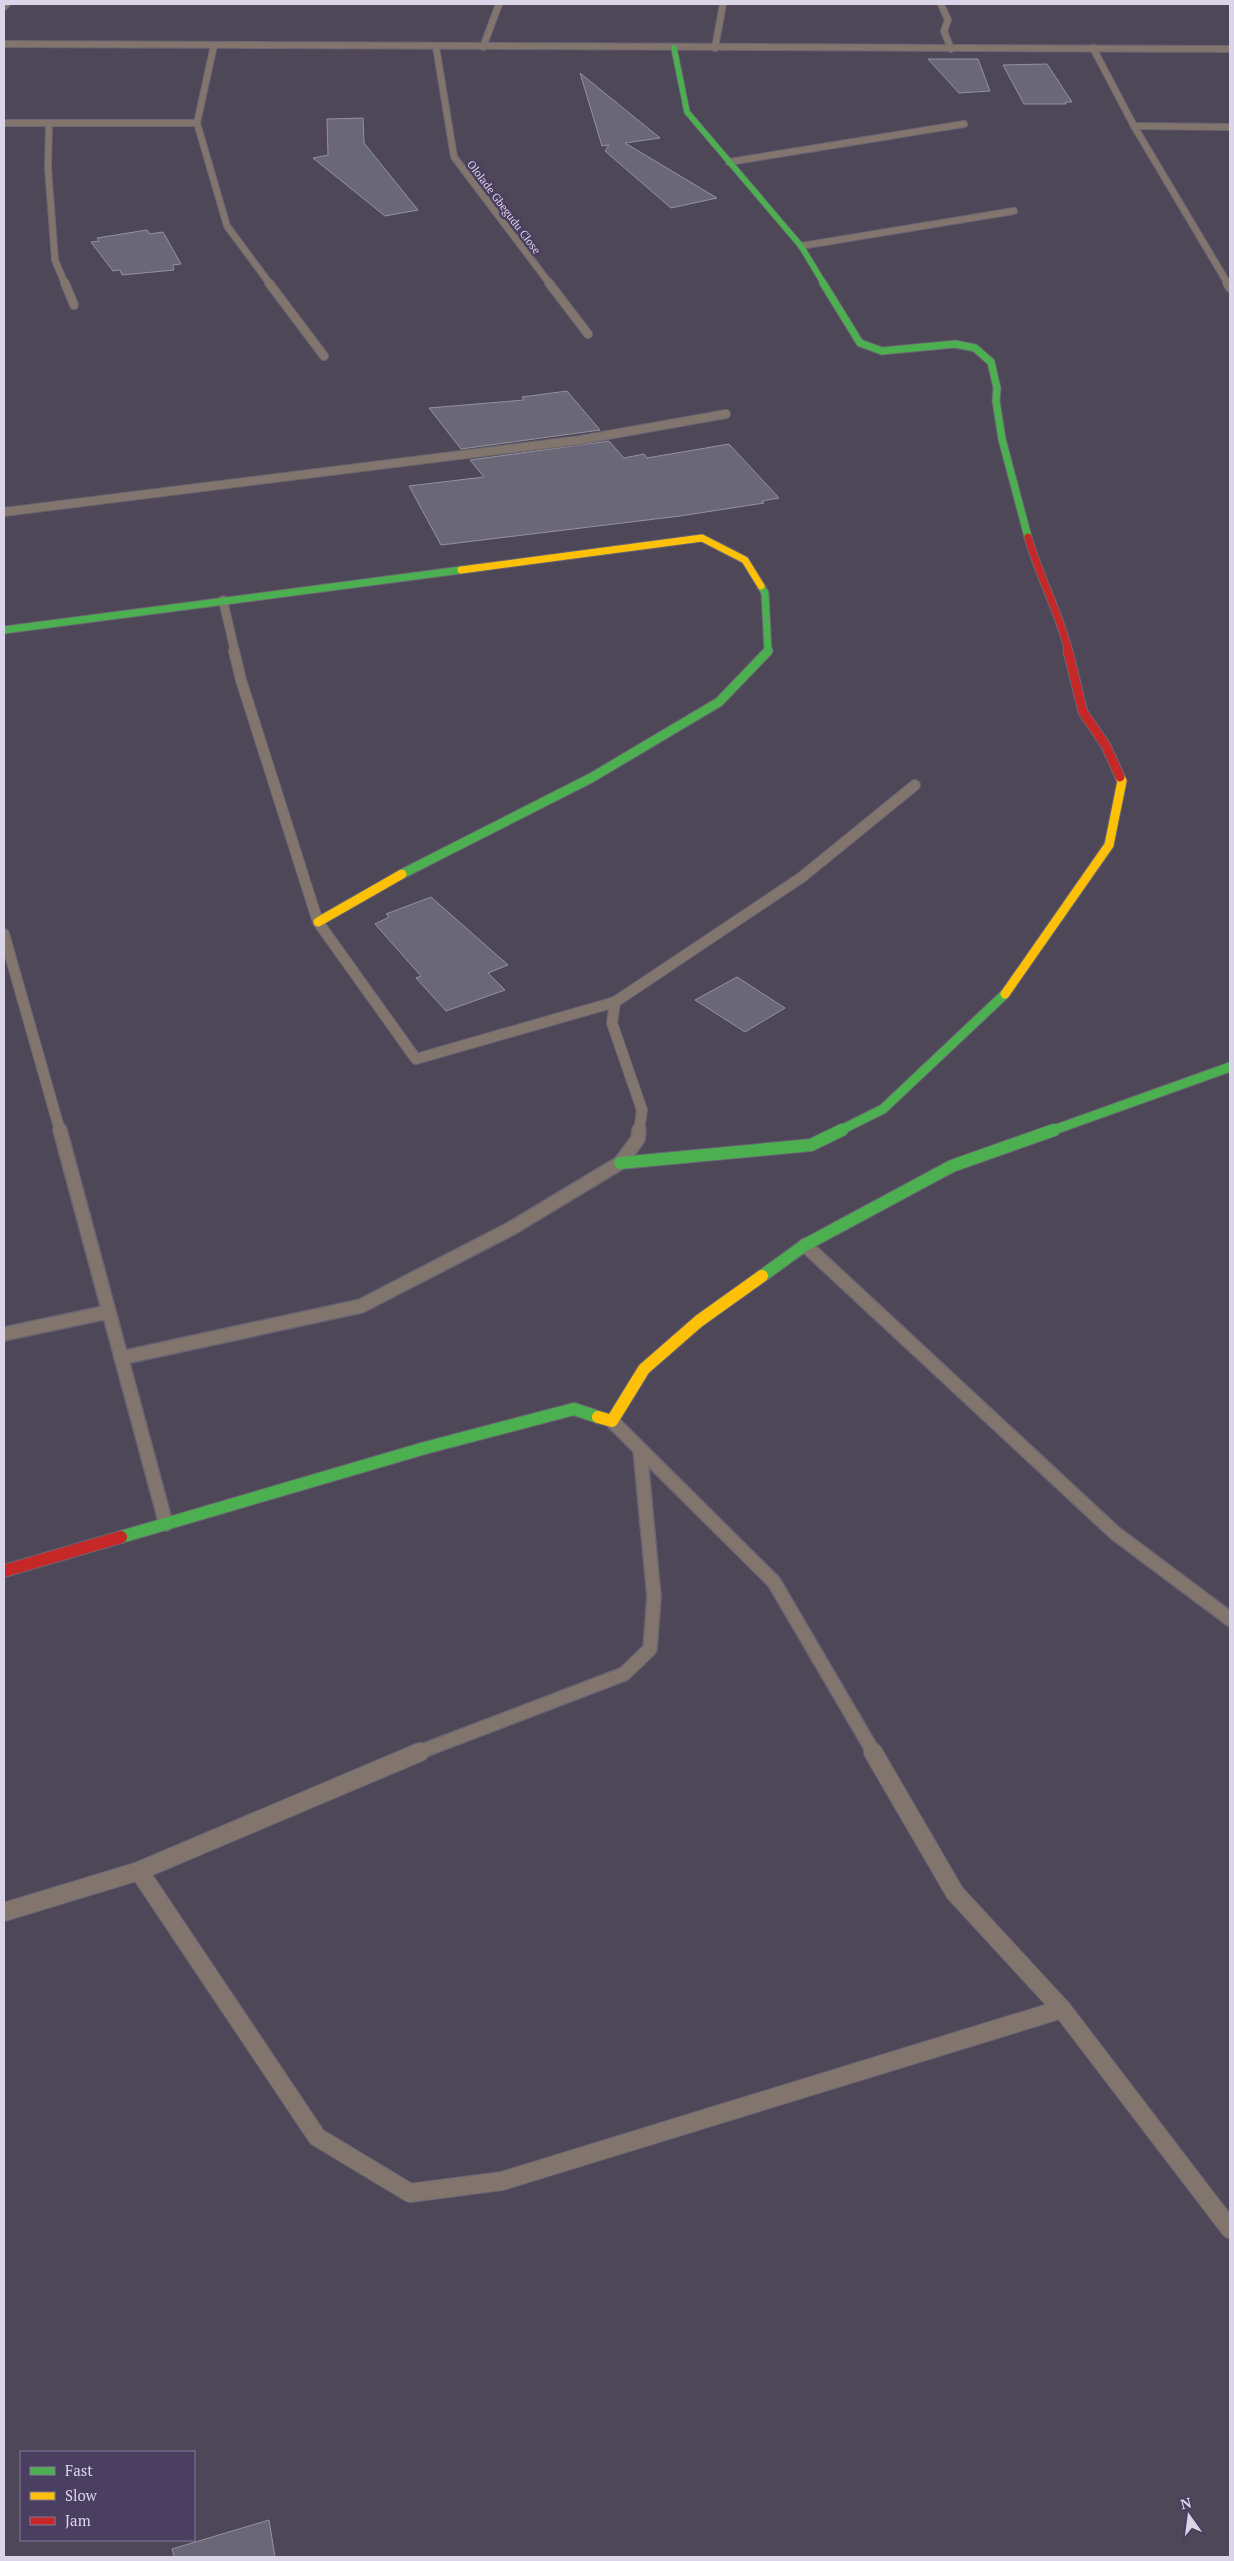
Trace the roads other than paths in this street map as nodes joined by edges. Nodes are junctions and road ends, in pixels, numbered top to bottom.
1 (7, 4) edge
2 (499, 4) edge
3 (723, 4) edge
4 (941, 4) edge
5 (4, 7) edge
6 (4, 44) edge
7 (214, 45) junction
8 (436, 46) junction
9 (483, 47) junction
10 (674, 48) junction
11 (714, 48) junction
12 (1093, 48) junction
13 (951, 49) junction
14 (1230, 50) edge
15 (49, 122) junction
16 (4, 123) edge
17 (197, 124) junction
18 (964, 124) dead end
19 (1134, 126) junction
20 (1230, 127) edge
21 (729, 162) junction
22 (1014, 211) dead end
23 (801, 246) junction
24 (1230, 288) edge
25 (74, 306) dead end
26 (588, 334) dead end
27 (324, 356) dead end
28 (726, 414) dead end
29 (4, 512) edge
30 (223, 600) junction
31 (4, 630) edge
32 (915, 785) dead end
33 (318, 922) junction
34 (4, 934) edge
35 (615, 1002) junction
36 (1230, 1067) edge
37 (620, 1163) junction
38 (805, 1245) junction
39 (108, 1312) junction
40 (4, 1334) edge
41 (120, 1358) junction
42 (612, 1421) junction
43 (640, 1449) junction
44 (166, 1524) junction
45 (4, 1571) edge
46 (1230, 1619) edge
47 (139, 1871) junction
48 (4, 1912) edge
49 (1062, 2009) junction
50 (1230, 2229) edge

1 - 5 street
2 - 9 street
3 - 11 street
4 - 13 street
6 - 7 street
7 - 8 street
7 - 17 street
8 - 9 street
8 - 26 street, Ololade Gbegudu Close
9 - 10 street
10 - 11 street
10 - 21 street
11 - 13 street
12 - 13 street
12 - 14 street
12 - 19 street
15 - 16 street
15 - 17 street
15 - 25 street
17 - 27 street
18 - 21 street
19 - 20 street
19 - 24 street
21 - 23 street
22 - 23 street
23 - 37 street
28 - 29 street
30 - 31 street
30 - 33 street
30 - 33 street
32 - 35 street
33 - 35 street
34 - 39 street
35 - 37 street
36 - 38 street
37 - 41 street
38 - 42 street
38 - 46 street
39 - 40 street
39 - 41 street
41 - 44 street
42 - 43 street
42 - 44 street
43 - 47 street
43 - 49 street
44 - 45 street
47 - 48 street
47 - 49 street
49 - 50 street

